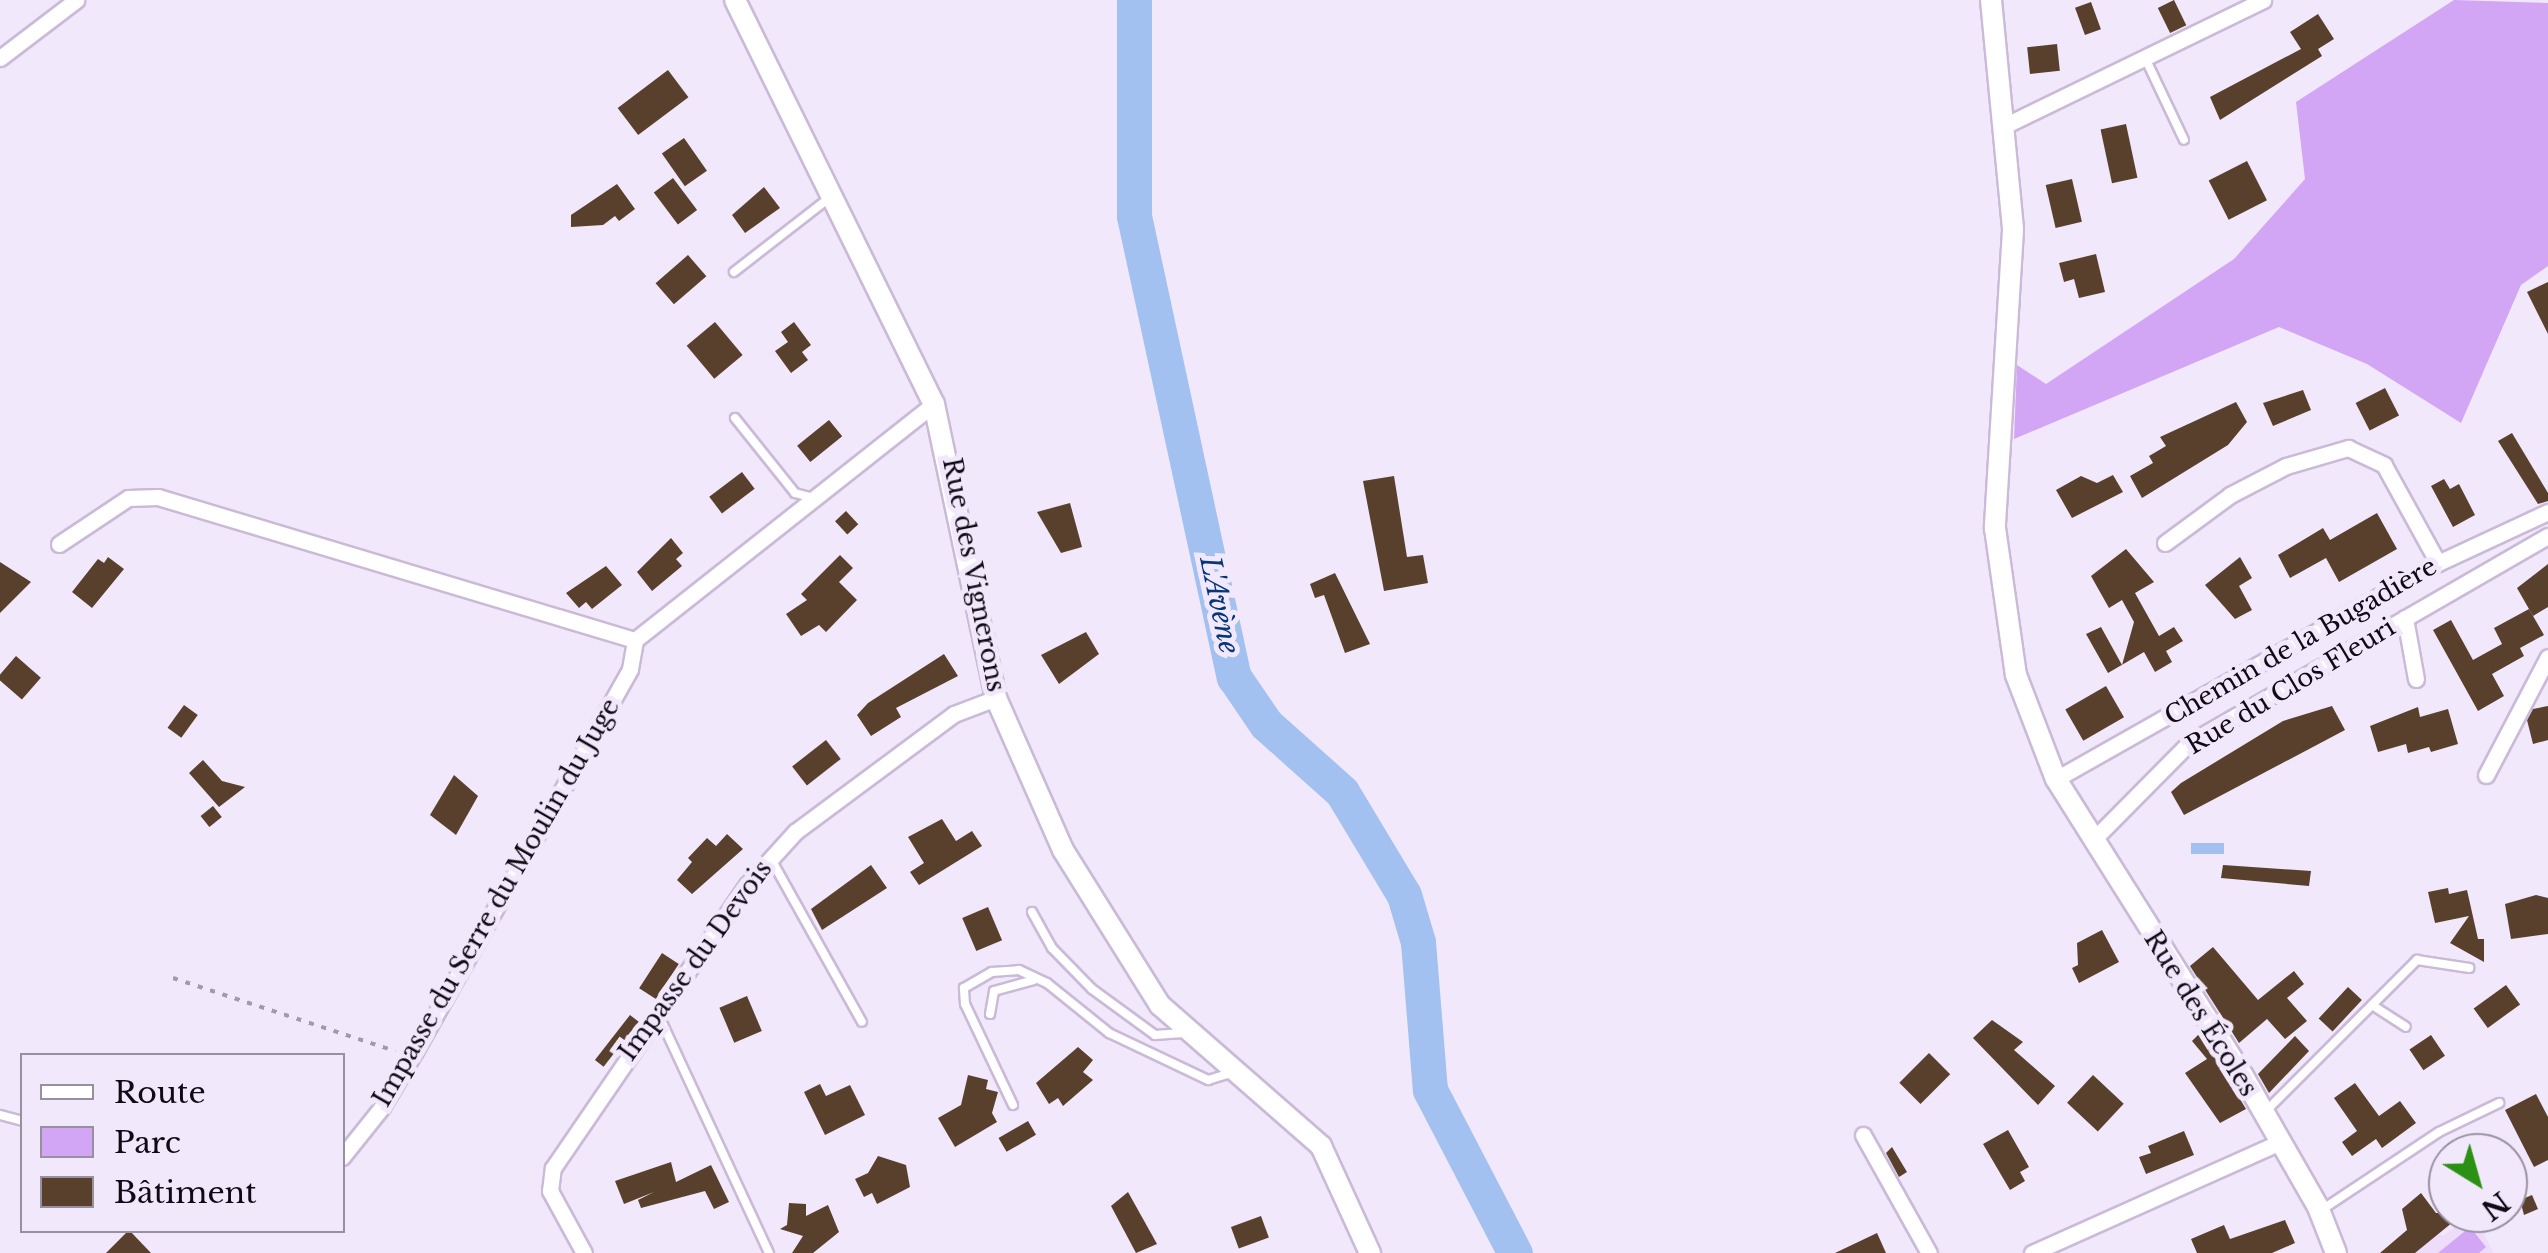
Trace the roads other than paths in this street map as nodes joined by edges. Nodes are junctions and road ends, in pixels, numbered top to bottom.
1 (76, 0) edge
2 (735, 0) edge
3 (1991, 0) edge
4 (2262, 0) edge
5 (0, 58) edge
6 (2147, 62) junction
7 (2006, 126) junction
8 (2184, 140) dead end
9 (833, 195) junction
10 (734, 272) dead end
11 (934, 404) junction
12 (735, 418) dead end
13 (814, 498) junction
14 (2548, 512) edge
15 (2548, 536) edge
16 (2166, 543) dead end
17 (59, 544) dead end
18 (2438, 563) junction
19 (2405, 618) junction
20 (635, 640) junction
21 (2548, 658) edge
22 (2416, 679) dead end
23 (996, 698) junction
24 (2486, 774) dead end
25 (2056, 779) junction
26 (2093, 840) junction
27 (770, 857) junction
28 (1032, 912) dead end
29 (2470, 968) dead end
30 (1036, 979) junction
31 (2372, 1004) junction
32 (657, 1012) junction
33 (990, 1014) dead end
34 (862, 1022) dead end
35 (2406, 1027) dead end
36 (1187, 1032) junction
37 (1234, 1072) junction
38 (2499, 1104) dead end
39 (1013, 1105) dead end
40 (2263, 1114) junction
41 (1862, 1136) dead end
42 (2280, 1142) junction
43 (345, 1153) edge
44 (2320, 1212) junction
45 (584, 1253) edge
46 (769, 1253) edge
47 (1370, 1253) edge
48 (1929, 1253) edge
49 (2032, 1253) edge
50 (2336, 1253) edge

1 - 5 street
2 - 9 street, Rue des Vignerons
3 - 7 street, Rue des Écoles
4 - 6 street
6 - 7 street
6 - 8 lane
7 - 25 street, Rue des Écoles
9 - 10 lane
9 - 11 street, Rue des Vignerons
11 - 13 street
11 - 23 street, Rue des Vignerons
12 - 13 lane
13 - 20 street
14 - 18 street, Chemin de la Bugadière
15 - 19 street, Rue du Clos Fleuri
16 - 18 street
17 - 20 street
18 - 25 street, Chemin de la Bugadière
19 - 22 street, Rue du Clos Fleuri
19 - 26 street, Rue du Clos Fleuri
20 - 43 street, Impasse du Serre du Moulin du Juge
21 - 24 street
23 - 27 street, Impasse du Devois
23 - 36 street, Rue des Vignerons
25 - 26 street, Rue des Écoles
26 - 40 street, Rue des Écoles
27 - 32 street, Impasse du Devois
27 - 34 lane
28 - 36 lane
29 - 31 lane
30 - 33 lane
30 - 37 lane
30 - 39 lane
31 - 35 lane
31 - 40 lane
32 - 45 street, Impasse du Devois
32 - 46 lane
36 - 37 street, Rue des Vignerons
37 - 47 street, Rue des Vignerons
38 - 44 lane
40 - 42 street, Rue des Écoles
41 - 48 street
42 - 44 street, Rue des Écoles
42 - 49 street
44 - 50 street, Rue des Écoles

